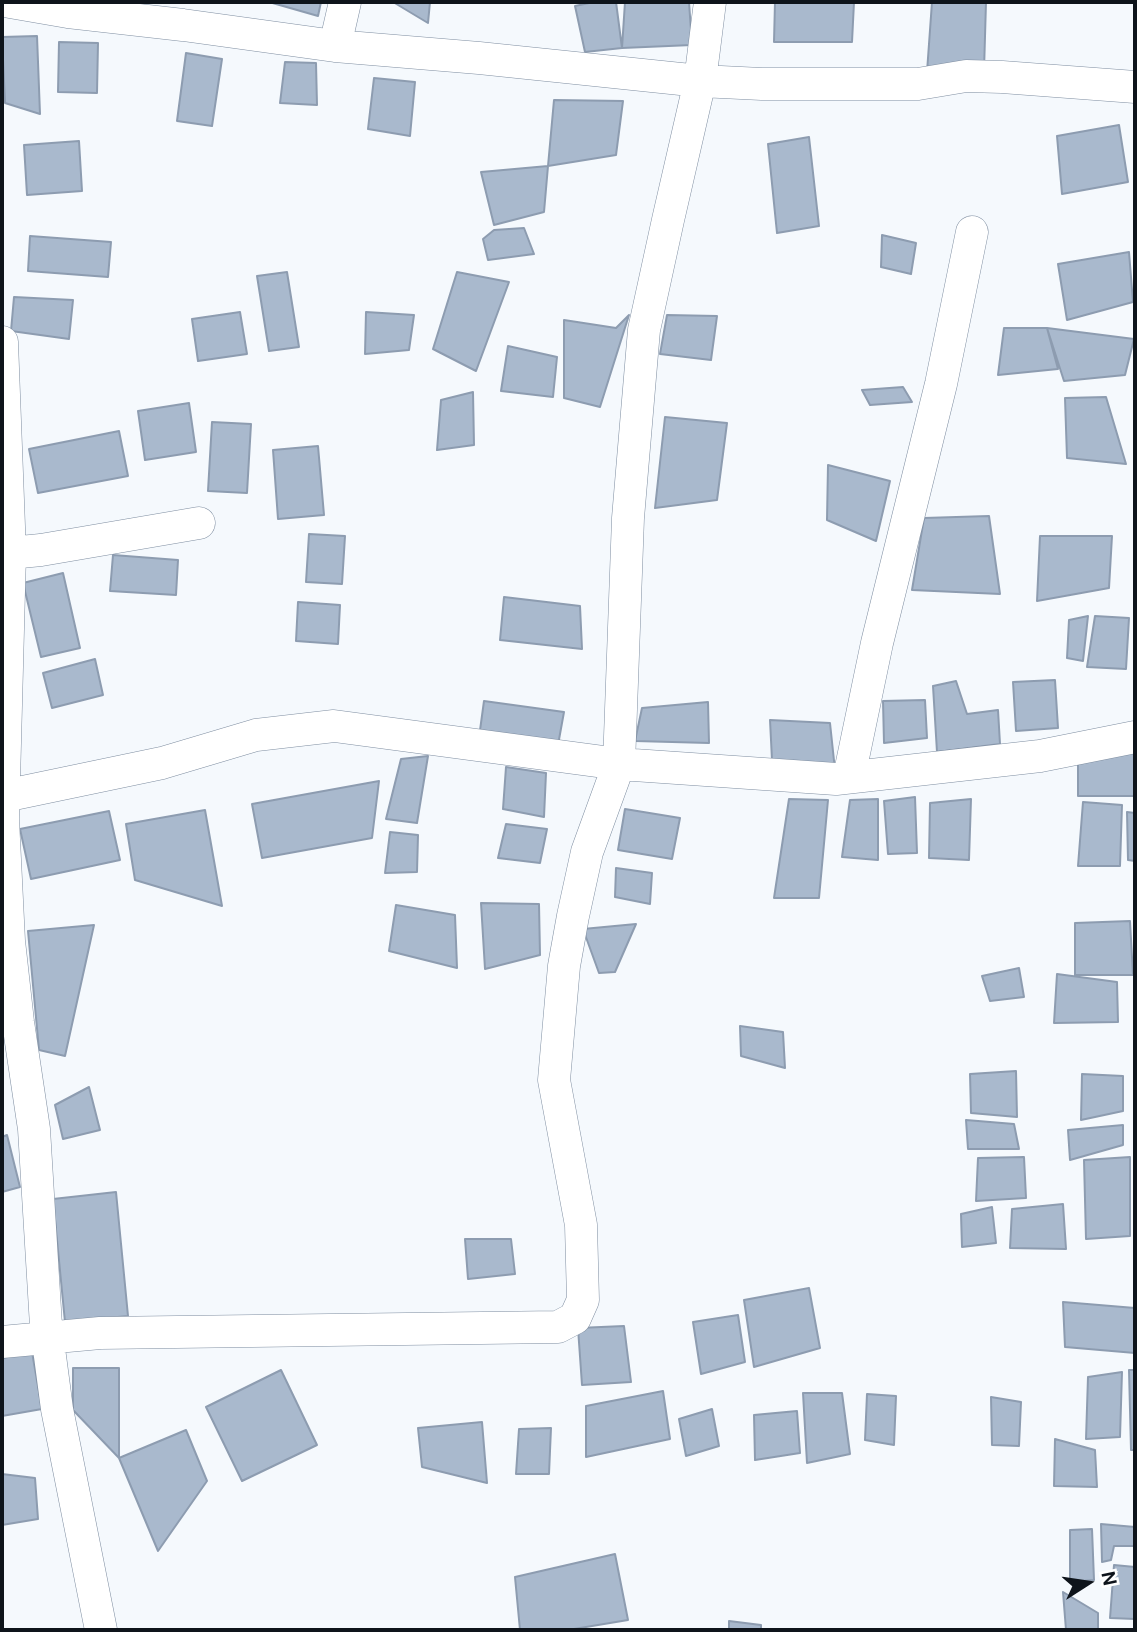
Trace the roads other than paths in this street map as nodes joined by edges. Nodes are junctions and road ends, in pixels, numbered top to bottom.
1 (10, 2) edge
2 (345, 2) edge
3 (710, 2) edge
4 (335, 46) junction
5 (700, 81) junction
6 (1135, 88) edge
7 (972, 232) dead end
8 (2, 342) edge
9 (199, 523) dead end
10 (10, 553) junction
11 (1135, 737) edge
12 (619, 764) junction
13 (849, 777) junction
14 (4, 796) junction
15 (48, 1338) junction
16 (2, 1342) edge
17 (102, 1630) edge

1 - 4 street
2 - 4 street
3 - 5 street
4 - 5 street
5 - 6 street
5 - 12 street
7 - 13 street
8 - 10 street
9 - 10 street
10 - 14 street
11 - 13 street
12 - 13 street
12 - 14 street
12 - 15 street
14 - 15 street
15 - 16 street
15 - 17 street

